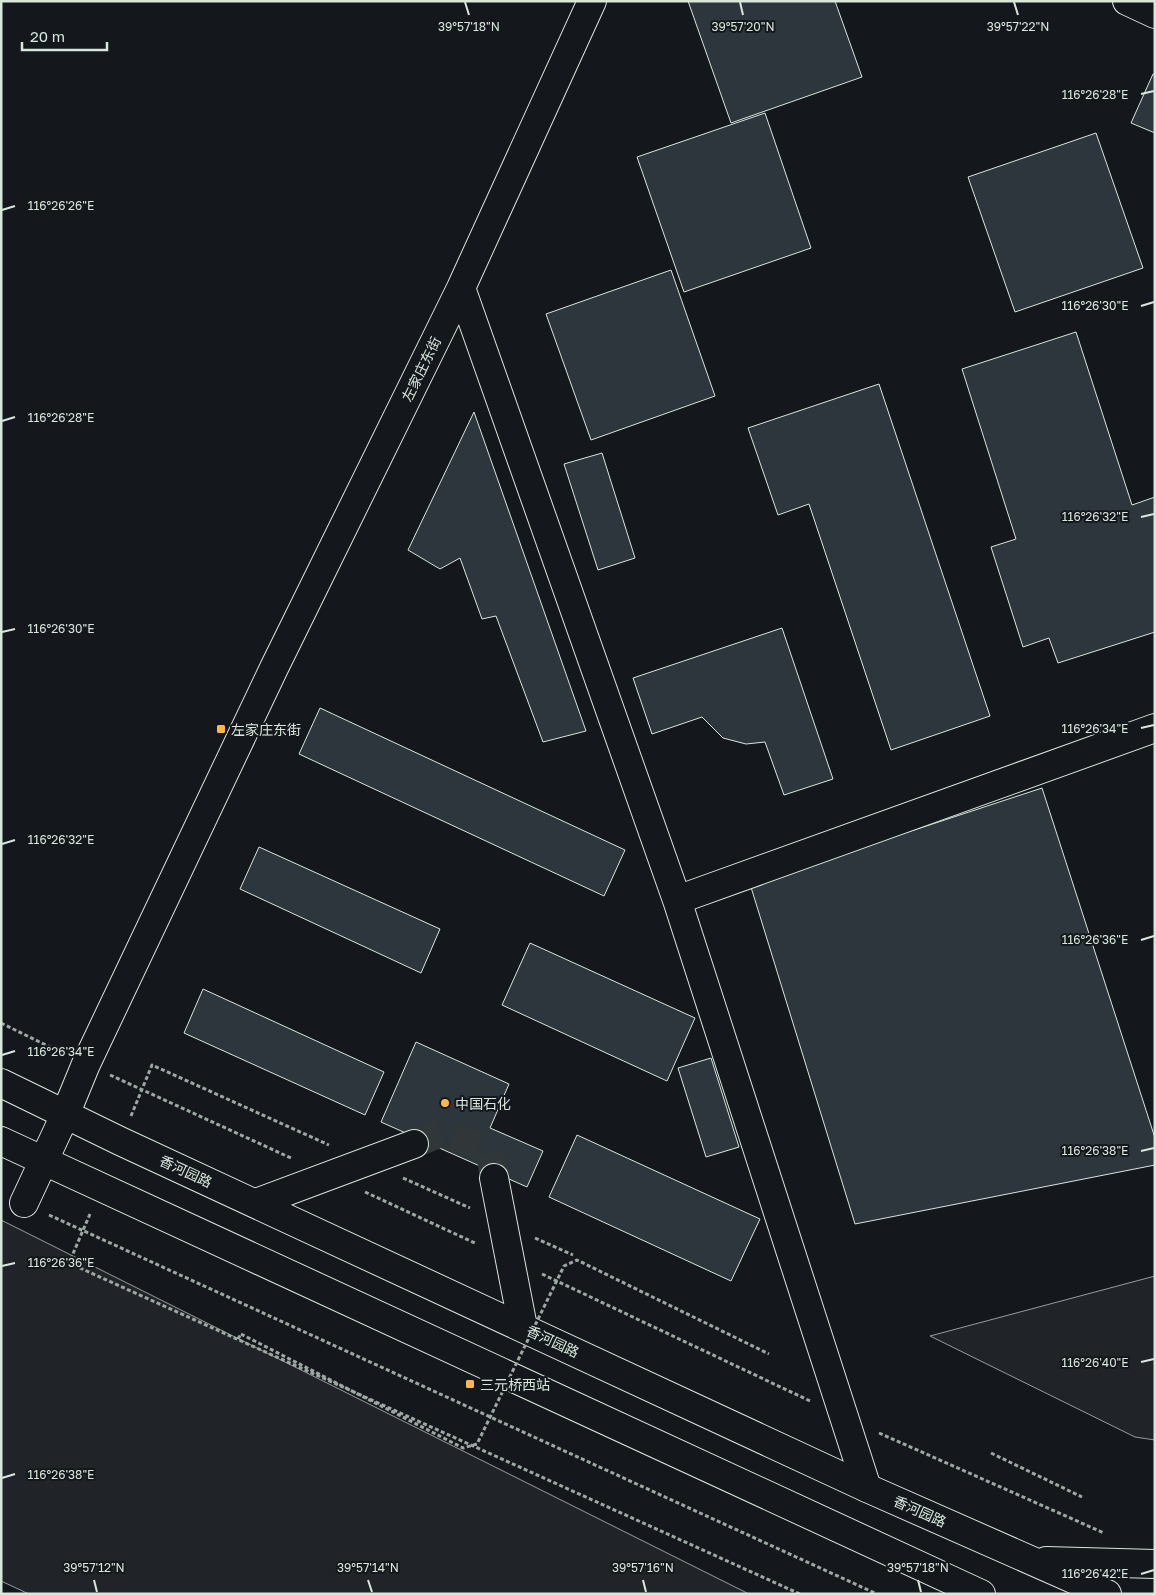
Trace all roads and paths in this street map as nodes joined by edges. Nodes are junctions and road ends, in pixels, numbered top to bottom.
1 (592, 1) edge
2 (1126, 1) edge
3 (1155, 14) edge
4 (460, 288) junction
5 (1155, 728) edge
6 (677, 900) junction
7 (1, 1024) edge
8 (86, 1064) junction
9 (1, 1083) edge
10 (65, 1115) junction
11 (1, 1141) edge
12 (414, 1144) tunnel mouth
13 (44, 1161) junction
14 (330, 1176) junction
15 (494, 1178) tunnel mouth
16 (24, 1203) joint
17 (256, 1203) junction
18 (510, 1259) junction
19 (523, 1327) junction
20 (238, 1339) dead end
21 (769, 1354) dead end
22 (843, 1417) junction
23 (991, 1452) dead end
24 (867, 1488) junction
25 (1082, 1497) dead end
26 (1110, 1536) dead end
27 (1032, 1560) junction
28 (1155, 1564) edge
29 (935, 1573) junction
30 (877, 1594) edge
31 (962, 1594) edge
32 (981, 1594) edge
33 (1107, 1594) edge

1 - 4 main road, 左家庄东街
2 - 3 main road
4 - 6 main road
4 - 8 main road, 左家庄东街
5 - 6 main road
6 - 22 main road
7 - 8 path
8 - 10 main road, 左家庄东街
8 - 14 path
9 - 10 main road, 香河园路
10 - 13 main road, 左家庄东街
10 - 17 main road, 香河园路
11 - 13 main road
12 - 14 main road
13 - 16 main road, 左家庄东街
13 - 29 main road
14 - 17 main road
14 - 18 path
15 - 18 main road
16 - 30 path
17 - 19 main road, 香河园路
18 - 19 main road
18 - 22 path
19 - 24 main road, 香河园路
20 - 21 path, bridge
22 - 24 main road
22 - 26 path
23 - 25 path
24 - 27 main road, 香河园路
27 - 28 main road
27 - 33 main road, 香河园路
29 - 31 main road
29 - 32 main road

